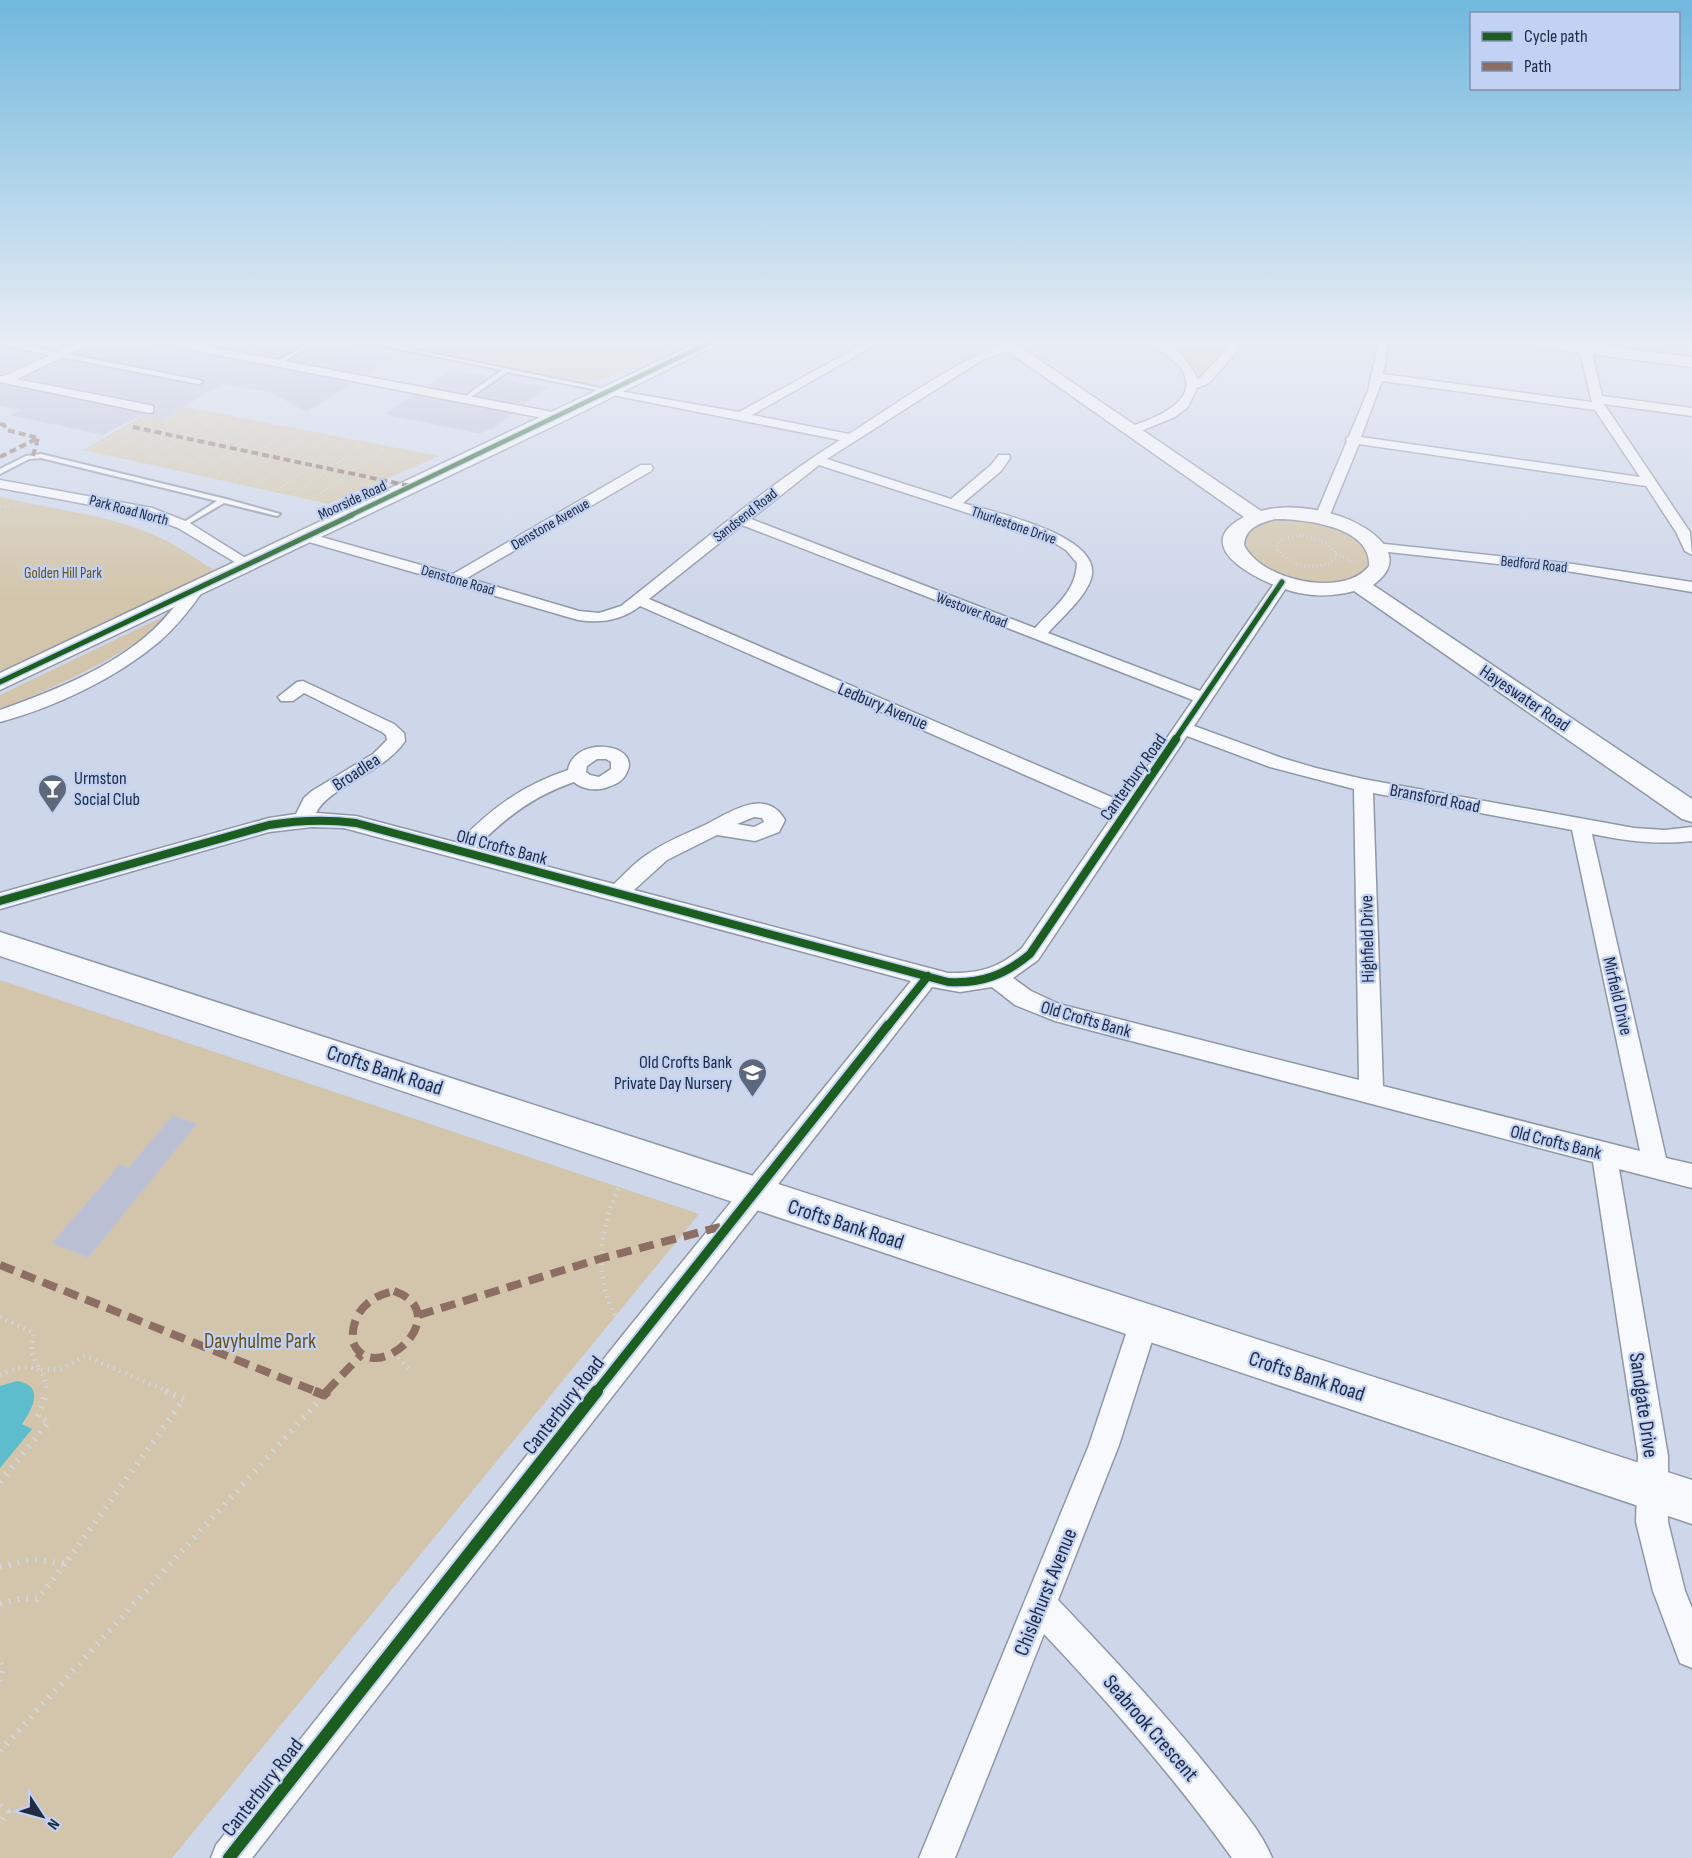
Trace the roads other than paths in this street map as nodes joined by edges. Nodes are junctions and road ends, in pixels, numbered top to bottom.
1 (538, 427) edge
2 (794, 427) edge
3 (868, 427) edge
4 (1127, 427) edge
5 (1141, 427) edge
6 (1357, 427) edge
7 (1613, 427) edge
8 (1132, 430) junction
9 (850, 438) junction
10 (1352, 439) junction
11 (1004, 459) dead end
12 (817, 460) junction
13 (646, 468) dead end
14 (0, 472) edge
15 (1650, 483) junction
16 (0, 484) edge
17 (224, 500) junction
18 (953, 504) junction
19 (277, 514) dead end
20 (1257, 517) junction
21 (1322, 517) junction
22 (739, 519) junction
23 (183, 525) junction
24 (307, 537) junction
25 (1375, 547) junction
26 (1692, 551) edge
27 (248, 564) junction
28 (455, 579) junction
29 (1282, 582) junction
30 (1359, 585) junction
31 (1692, 587) edge
32 (197, 588) junction
33 (639, 600) junction
34 (609, 616) joint
35 (1036, 635) junction
36 (0, 682) edge
37 (287, 697) dead end
38 (1205, 699) junction
39 (0, 716) edge
40 (1185, 729) junction
41 (577, 774) dead end
42 (1363, 785) junction
43 (1127, 812) junction
44 (1692, 812) edge
45 (303, 819) junction
46 (1580, 825) junction
47 (715, 828) dead end
48 (1692, 834) edge
49 (461, 852) junction
50 (618, 893) junction
51 (0, 901) edge
52 (0, 944) edge
53 (928, 976) junction
54 (996, 978) junction
55 (1371, 1094) junction
56 (1604, 1154) junction
57 (1656, 1167) junction
58 (1692, 1176) edge
59 (754, 1193) junction
60 (1144, 1322) junction
61 (1652, 1489) junction
62 (1692, 1502) edge
63 (1040, 1605) junction
64 (1692, 1651) edge
65 (229, 1858) edge
66 (938, 1858) edge
67 (1254, 1858) edge

1 - 24 main road, Moorside Road
2 - 9 street
3 - 9 street, Sandsend Road
4 - 8 main road
5 - 8 street
6 - 10 street
7 - 15 street
8 - 20 main road
9 - 12 street, Sandsend Road
10 - 15 street
10 - 21 street
11 - 18 street, Thurlestone Drive
12 - 18 street, Thurlestone Drive
12 - 22 street, Sandsend Road
13 - 28 street, Denstone Avenue
14 - 17 lane
15 - 26 street
16 - 23 street, Park Road North
17 - 19 lane
17 - 23 lane
18 - 35 street, Thurlestone Drive
20 - 21 main road
20 - 29 main road
21 - 25 main road
22 - 33 street, Sandsend Road
22 - 35 street, Westover Road
23 - 27 street, Park Road North
24 - 27 main road, Moorside Road
24 - 28 street, Denstone Road
25 - 30 main road
25 - 31 street, Bedford Road
27 - 32 main road, Moorside Road
28 - 34 street, Denstone Road
29 - 30 main road
29 - 38 street, Canterbury Road
30 - 44 main road, Hayeswater Road
32 - 36 main road, Moorside Road
32 - 39 street, Moorside Road
33 - 34 street, Sandsend Road
33 - 43 street, Ledbury Avenue
35 - 38 street, Westover Road
37 - 45 street, Broadlea
38 - 40 street, Canterbury Road
40 - 42 street, Bransford Road
40 - 43 street, Canterbury Road
41 - 49 street
42 - 46 street, Bransford Road
42 - 55 street, Highfield Drive
43 - 54 street, Canterbury Road
45 - 49 street, Old Crofts Bank
45 - 51 street, Old Crofts Bank
46 - 48 street, Bransford Road
46 - 57 street, Mirfield Drive
47 - 50 street
49 - 50 street, Old Crofts Bank
50 - 53 street, Old Crofts Bank
52 - 59 main road, Crofts Bank Road
53 - 54 street, Old Crofts Bank
53 - 59 street, Canterbury Road
54 - 55 street, Old Crofts Bank
55 - 56 street, Old Crofts Bank
56 - 57 street, Old Crofts Bank
56 - 61 street, Sandgate Drive
57 - 58 street, Old Crofts Bank
59 - 60 main road, Crofts Bank Road
59 - 65 street, Canterbury Road
60 - 61 main road, Crofts Bank Road
60 - 63 street, Chislehurst Avenue
61 - 62 main road, Crofts Bank Road
61 - 64 street, Sandgate Drive
63 - 66 street, Chislehurst Avenue
63 - 67 street, Seabrook Crescent

